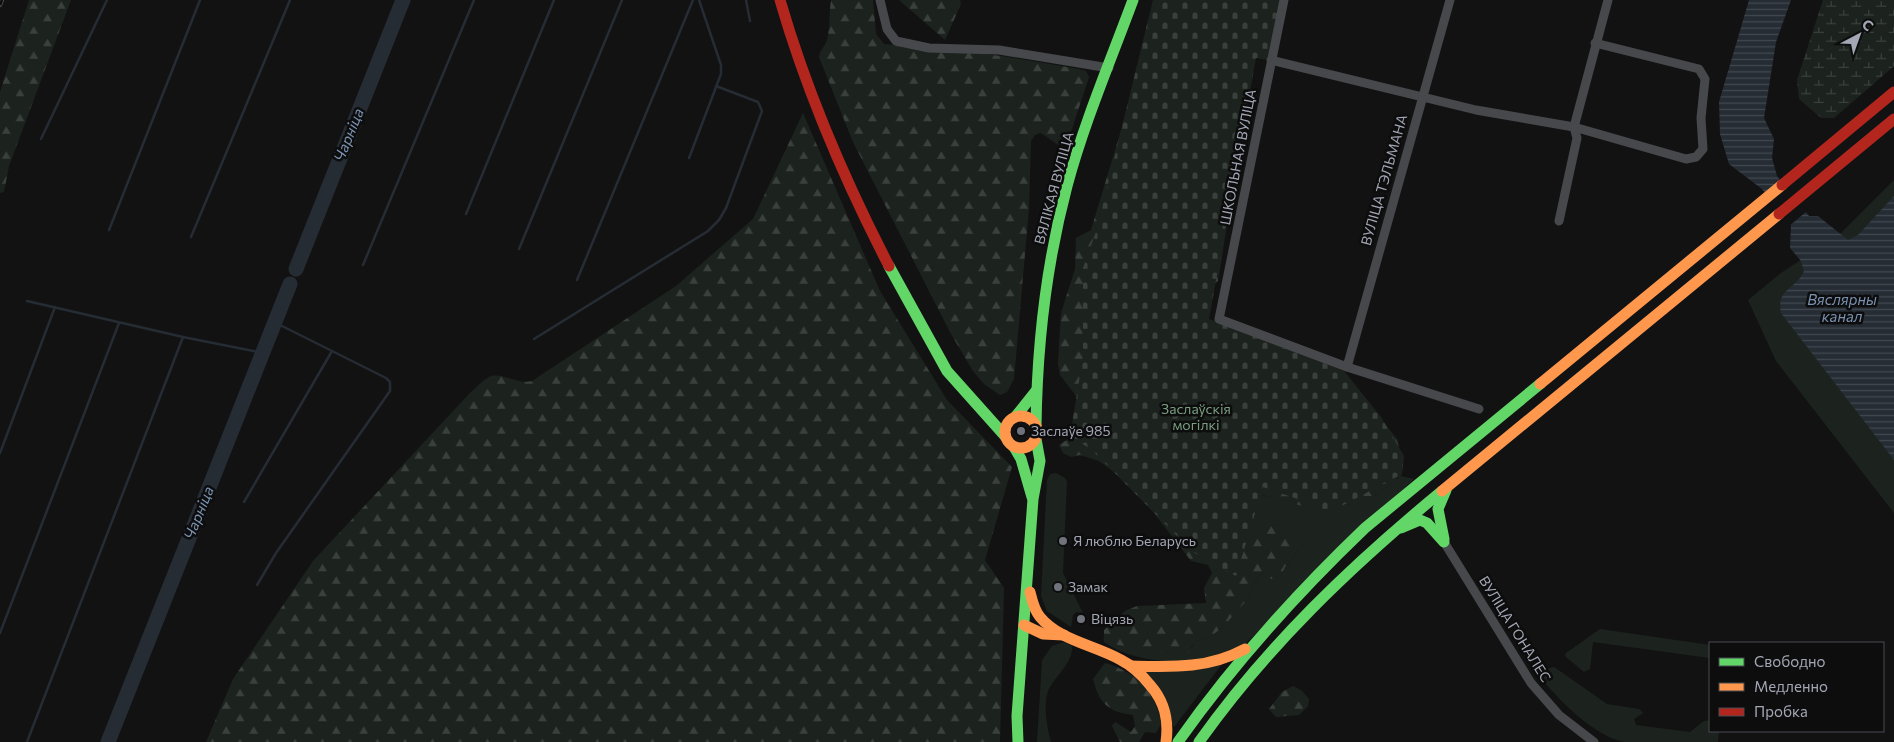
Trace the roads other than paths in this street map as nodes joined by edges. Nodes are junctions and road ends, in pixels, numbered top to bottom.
1 (780, 0) edge
2 (880, 0) edge
3 (1133, 0) edge
4 (1284, 0) edge
5 (1450, 0) edge
6 (1608, 0) edge
7 (1595, 43) junction
8 (1271, 60) junction
9 (1109, 68) junction
10 (1894, 92) edge
11 (1421, 97) junction
12 (1894, 119) edge
13 (1574, 127) junction
14 (1559, 221) dead end
15 (1347, 367) junction
16 (1036, 391) junction
17 (967, 397) junction
18 (1479, 409) dead end
19 (1014, 418) junction
20 (1036, 427) junction
21 (1005, 436) junction
22 (1036, 439) junction
23 (1014, 446) junction
24 (1453, 480) junction
25 (1033, 499) junction
26 (1386, 537) junction
27 (1444, 542) junction
28 (1028, 581) junction
29 (1040, 617) junction
30 (1024, 625) junction
31 (1064, 635) junction
32 (1048, 636) junction
33 (1253, 644) junction
34 (1022, 658) junction
35 (1131, 666) junction
36 (1017, 716) junction
37 (1011, 742) edge
38 (1018, 742) edge
39 (1166, 742) edge
40 (1178, 742) edge
41 (1199, 742) edge
42 (1594, 742) edge

1 - 17 main road
2 - 9 street
3 - 9 main road, ВЯЛІКАЯ ВУЛІЦА
4 - 8 street, ШКОЛЬНАЯ ВУЛІЦА
5 - 11 street, ВУЛІЦА ТЭЛЬМАНА
6 - 7 street
7 - 13 street
7 - 13 street
8 - 11 street
8 - 15 street, ШКОЛЬНАЯ ВУЛІЦА
9 - 16 main road, ВЯЛІКАЯ ВУЛІЦА
10 - 33 main road
11 - 13 street
11 - 15 street, ВУЛІЦА ТЭЛЬМАНА
12 - 24 main road
13 - 14 street
15 - 18 street
16 - 19 main road
16 - 20 main road, ВЯЛІКАЯ ВУЛІЦА
17 - 19 main road
17 - 21 main road
19 - 20 main road
19 - 21 main road
20 - 22 main road
21 - 23 main road
22 - 23 main road
22 - 25 main road
23 - 25 main road
24 - 26 main road
24 - 27 main road
25 - 28 main road
26 - 27 main road
26 - 41 main road
27 - 42 street, ВУЛІЦА ГОНАЛЕС
28 - 29 main road
28 - 30 main road
29 - 30 main road
29 - 31 main road
30 - 32 main road
30 - 34 main road
31 - 32 main road
31 - 35 main road
32 - 34 main road
33 - 35 main road
33 - 40 main road
34 - 36 main road
35 - 39 main road
36 - 37 main road
36 - 38 main road

